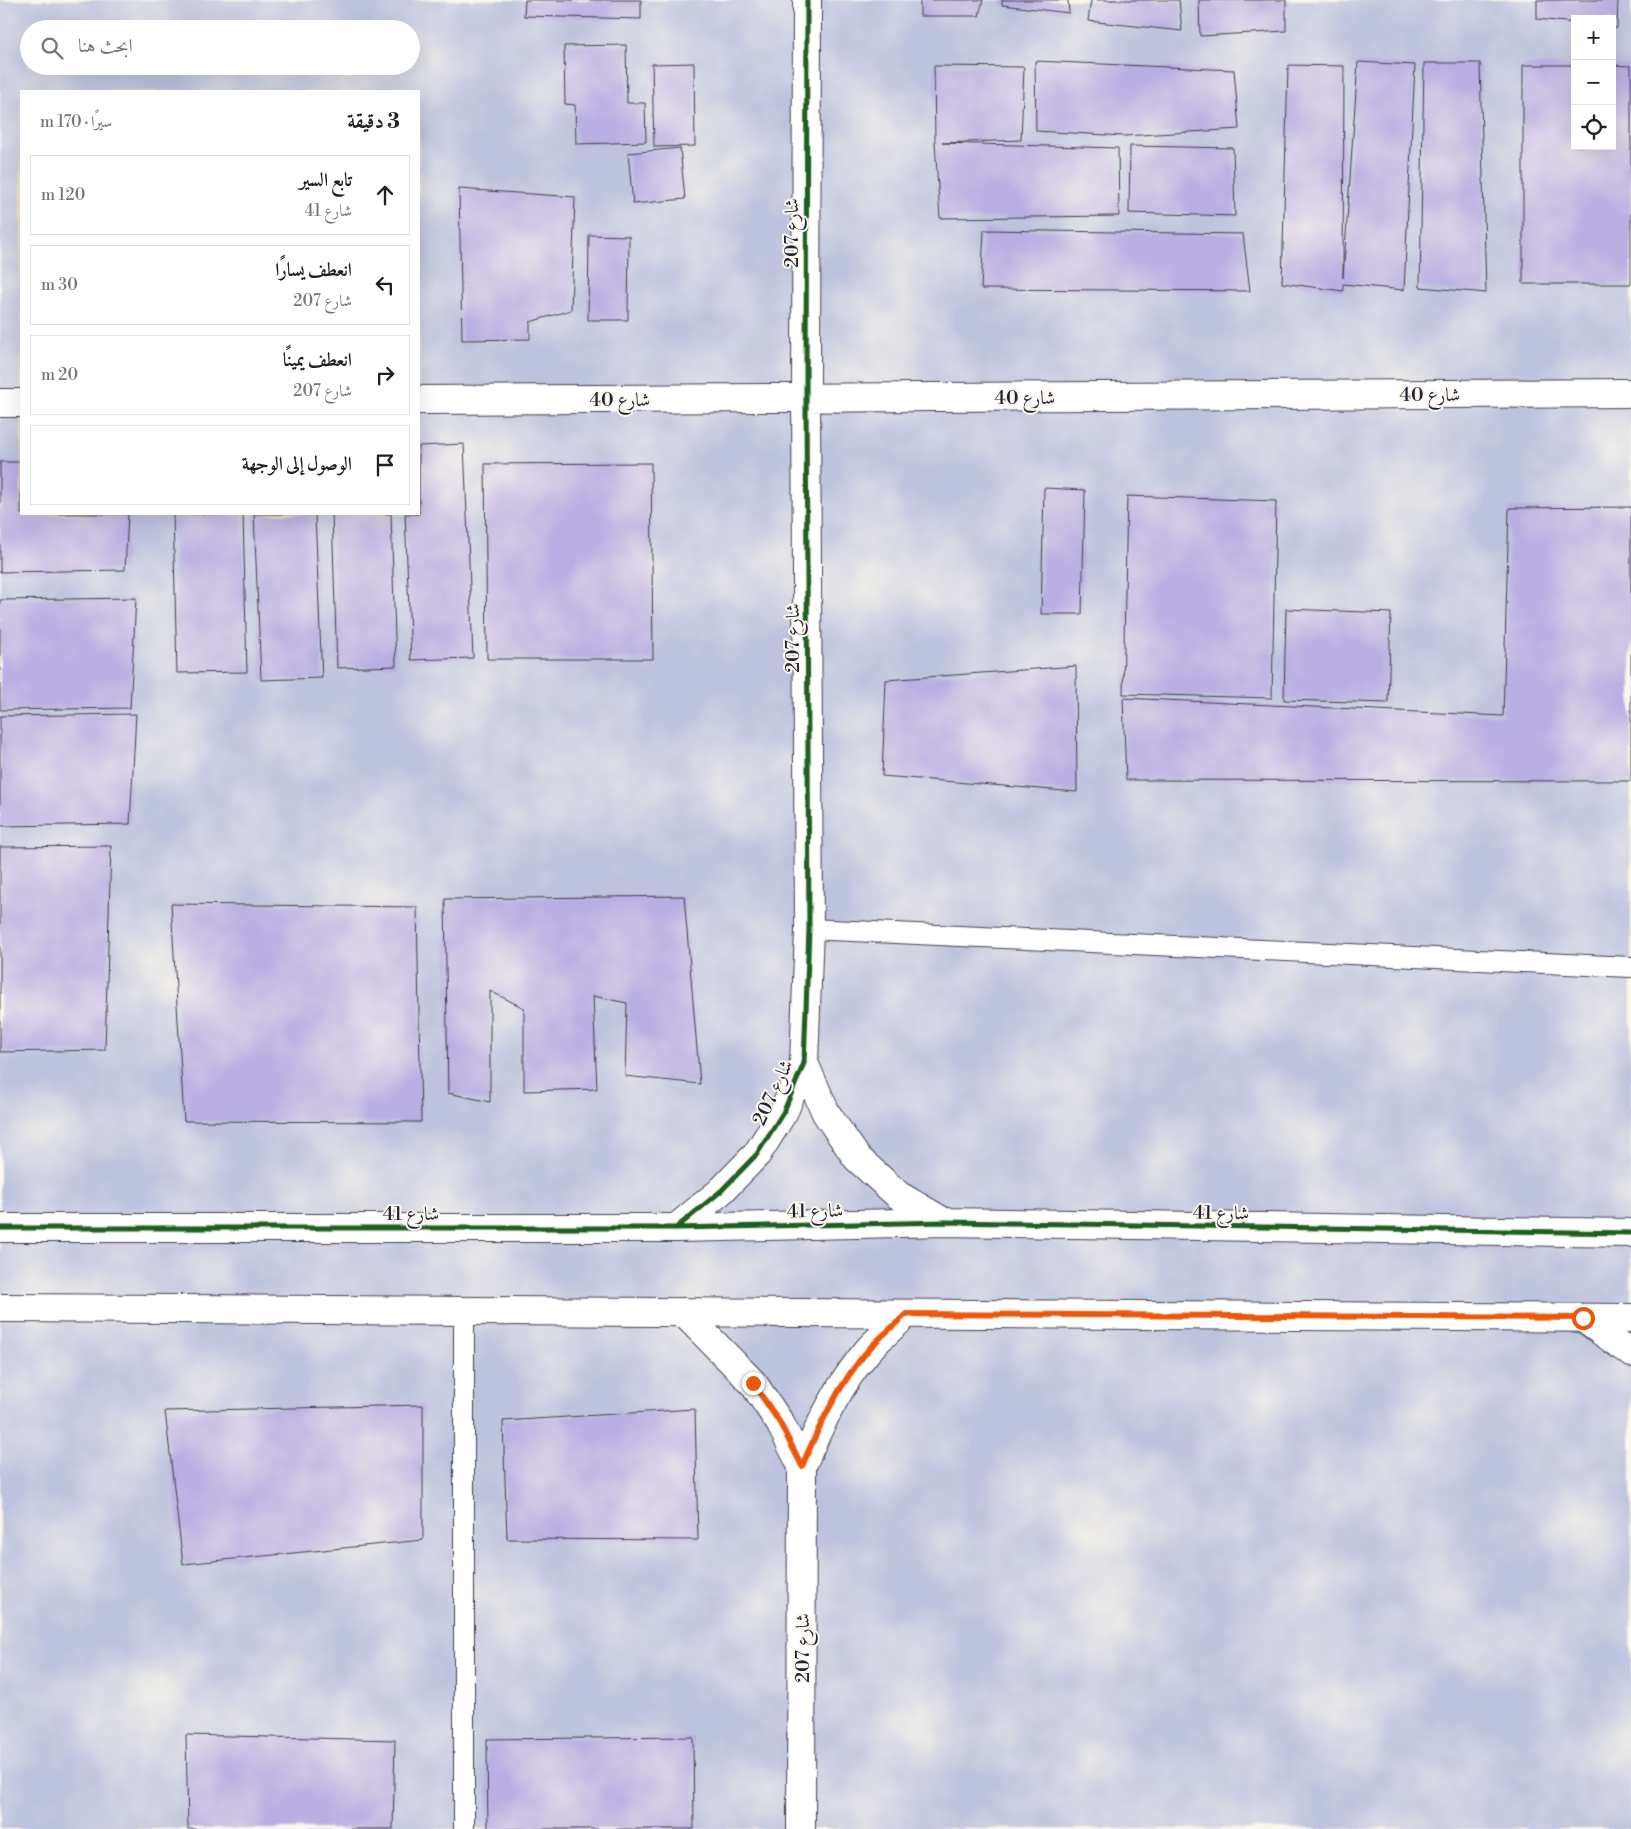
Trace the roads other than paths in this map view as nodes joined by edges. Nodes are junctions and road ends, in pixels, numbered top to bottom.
1 (807, 0) edge
2 (1631, 393) edge
3 (806, 398) junction
4 (420, 400) edge
5 (20, 402) edge
6 (0, 403) edge
7 (809, 929) junction
8 (1631, 967) edge
9 (804, 1063) junction
10 (945, 1222) junction
11 (0, 1228) edge
12 (676, 1228) junction
13 (1631, 1233) edge
14 (0, 1308) edge
15 (464, 1311) junction
16 (683, 1312) junction
17 (906, 1314) junction
18 (1583, 1318) junction
19 (1631, 1318) edge
20 (1631, 1353) edge
21 (802, 1466) junction
22 (464, 1829) edge
23 (801, 1829) edge

1 - 3 street, شارع 207
2 - 3 street, شارع 40
3 - 4 street, شارع 40
3 - 7 street, شارع 207
5 - 6 street
7 - 8 lane
7 - 9 street, شارع 207
9 - 10 street, شارع 207
9 - 12 street, شارع 207
10 - 12 street, شارع 41
10 - 13 street, شارع 41
11 - 12 street, شارع 41
14 - 15 street
15 - 16 street
15 - 22 lane
16 - 17 street
16 - 21 street, شارع 207
17 - 18 street
17 - 21 street, شارع 207
18 - 19 street
18 - 20 street
21 - 23 street, شارع 207

